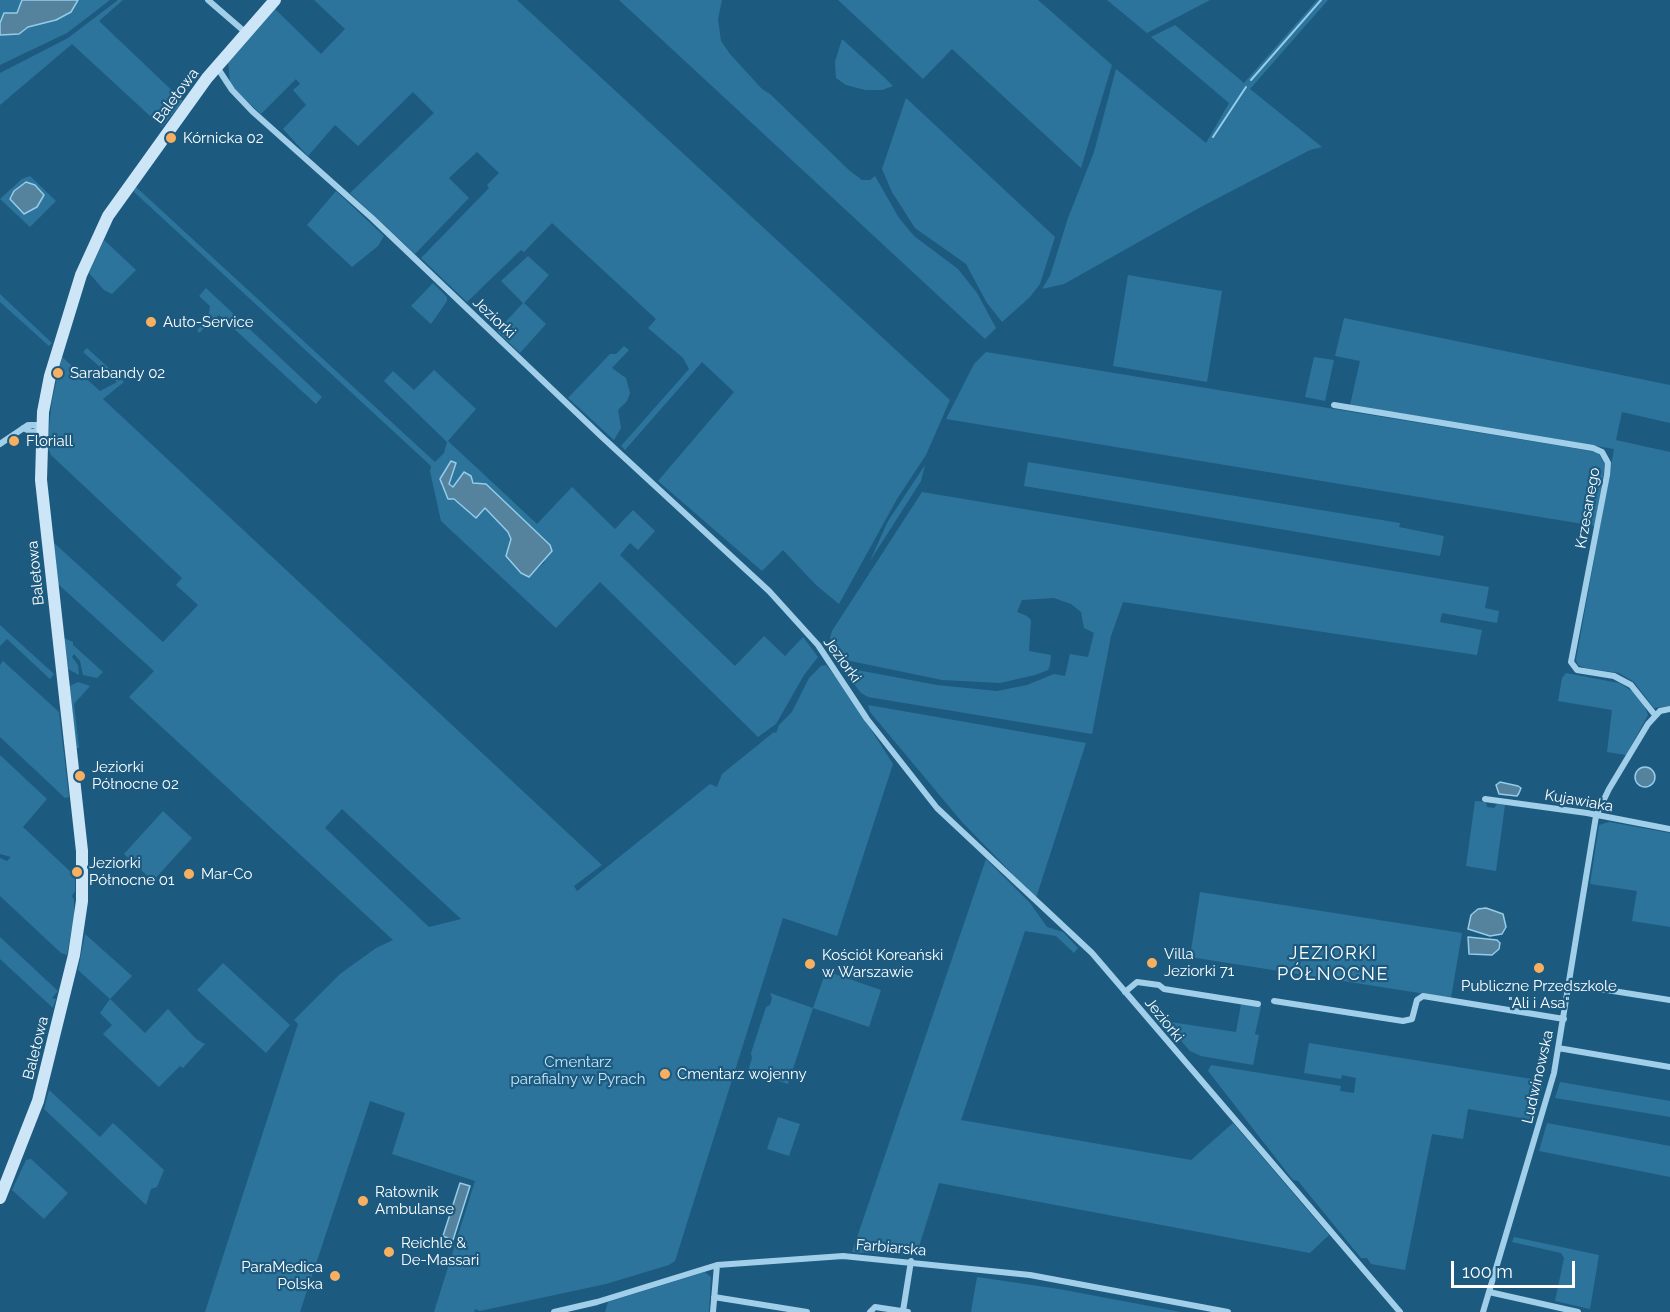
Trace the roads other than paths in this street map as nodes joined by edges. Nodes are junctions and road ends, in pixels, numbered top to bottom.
1 (208, 0) edge
2 (275, 0) edge
3 (245, 32) junction
4 (217, 67) junction
5 (1334, 405) dead end
6 (42, 429) junction
7 (0, 444) edge
8 (1670, 709) edge
9 (1655, 715) junction
10 (1485, 798) dead end
11 (1596, 816) junction
12 (1670, 829) edge
13 (1569, 984) junction
14 (1125, 992) junction
15 (1670, 999) edge
16 (1274, 1001) dead end
17 (1258, 1004) dead end
18 (1564, 1018) junction
19 (1558, 1048) junction
20 (1670, 1067) edge
21 (0, 1198) edge
22 (911, 1261) junction
23 (717, 1265) junction
24 (1489, 1292) junction
25 (714, 1297) junction
26 (597, 1302) junction
27 (554, 1312) edge
28 (596, 1312) edge
29 (713, 1312) edge
30 (807, 1312) edge
31 (870, 1312) edge
32 (905, 1312) edge
33 (1228, 1312) edge
34 (1400, 1312) edge
35 (1483, 1312) edge
36 (1578, 1312) edge

1 - 3 street
2 - 3 street, Baletowa
3 - 4 street, Baletowa
4 - 6 street, Baletowa
4 - 14 street, Jeziorki
5 - 9 street, Krzesanego
6 - 7 street
6 - 21 street, Baletowa
8 - 9 street
9 - 11 street, Ludwinowska
10 - 11 street, Kujawiaka
11 - 12 street, Kujawiaka
11 - 13 street, Ludwinowska
13 - 15 street
13 - 18 street, Ludwinowska
14 - 17 street
14 - 34 street, Jeziorki
16 - 18 street
18 - 19 street, Ludwinowska
19 - 20 street
19 - 24 street, Ludwinowska
22 - 23 street, Farbiarska
22 - 32 street
22 - 33 street, Farbiarska
23 - 25 street
23 - 26 street, Farbiarska
24 - 35 street, Ludwinowska
24 - 36 street
25 - 29 street
25 - 30 street
26 - 27 street, Farbiarska
26 - 28 street
31 - 32 street

